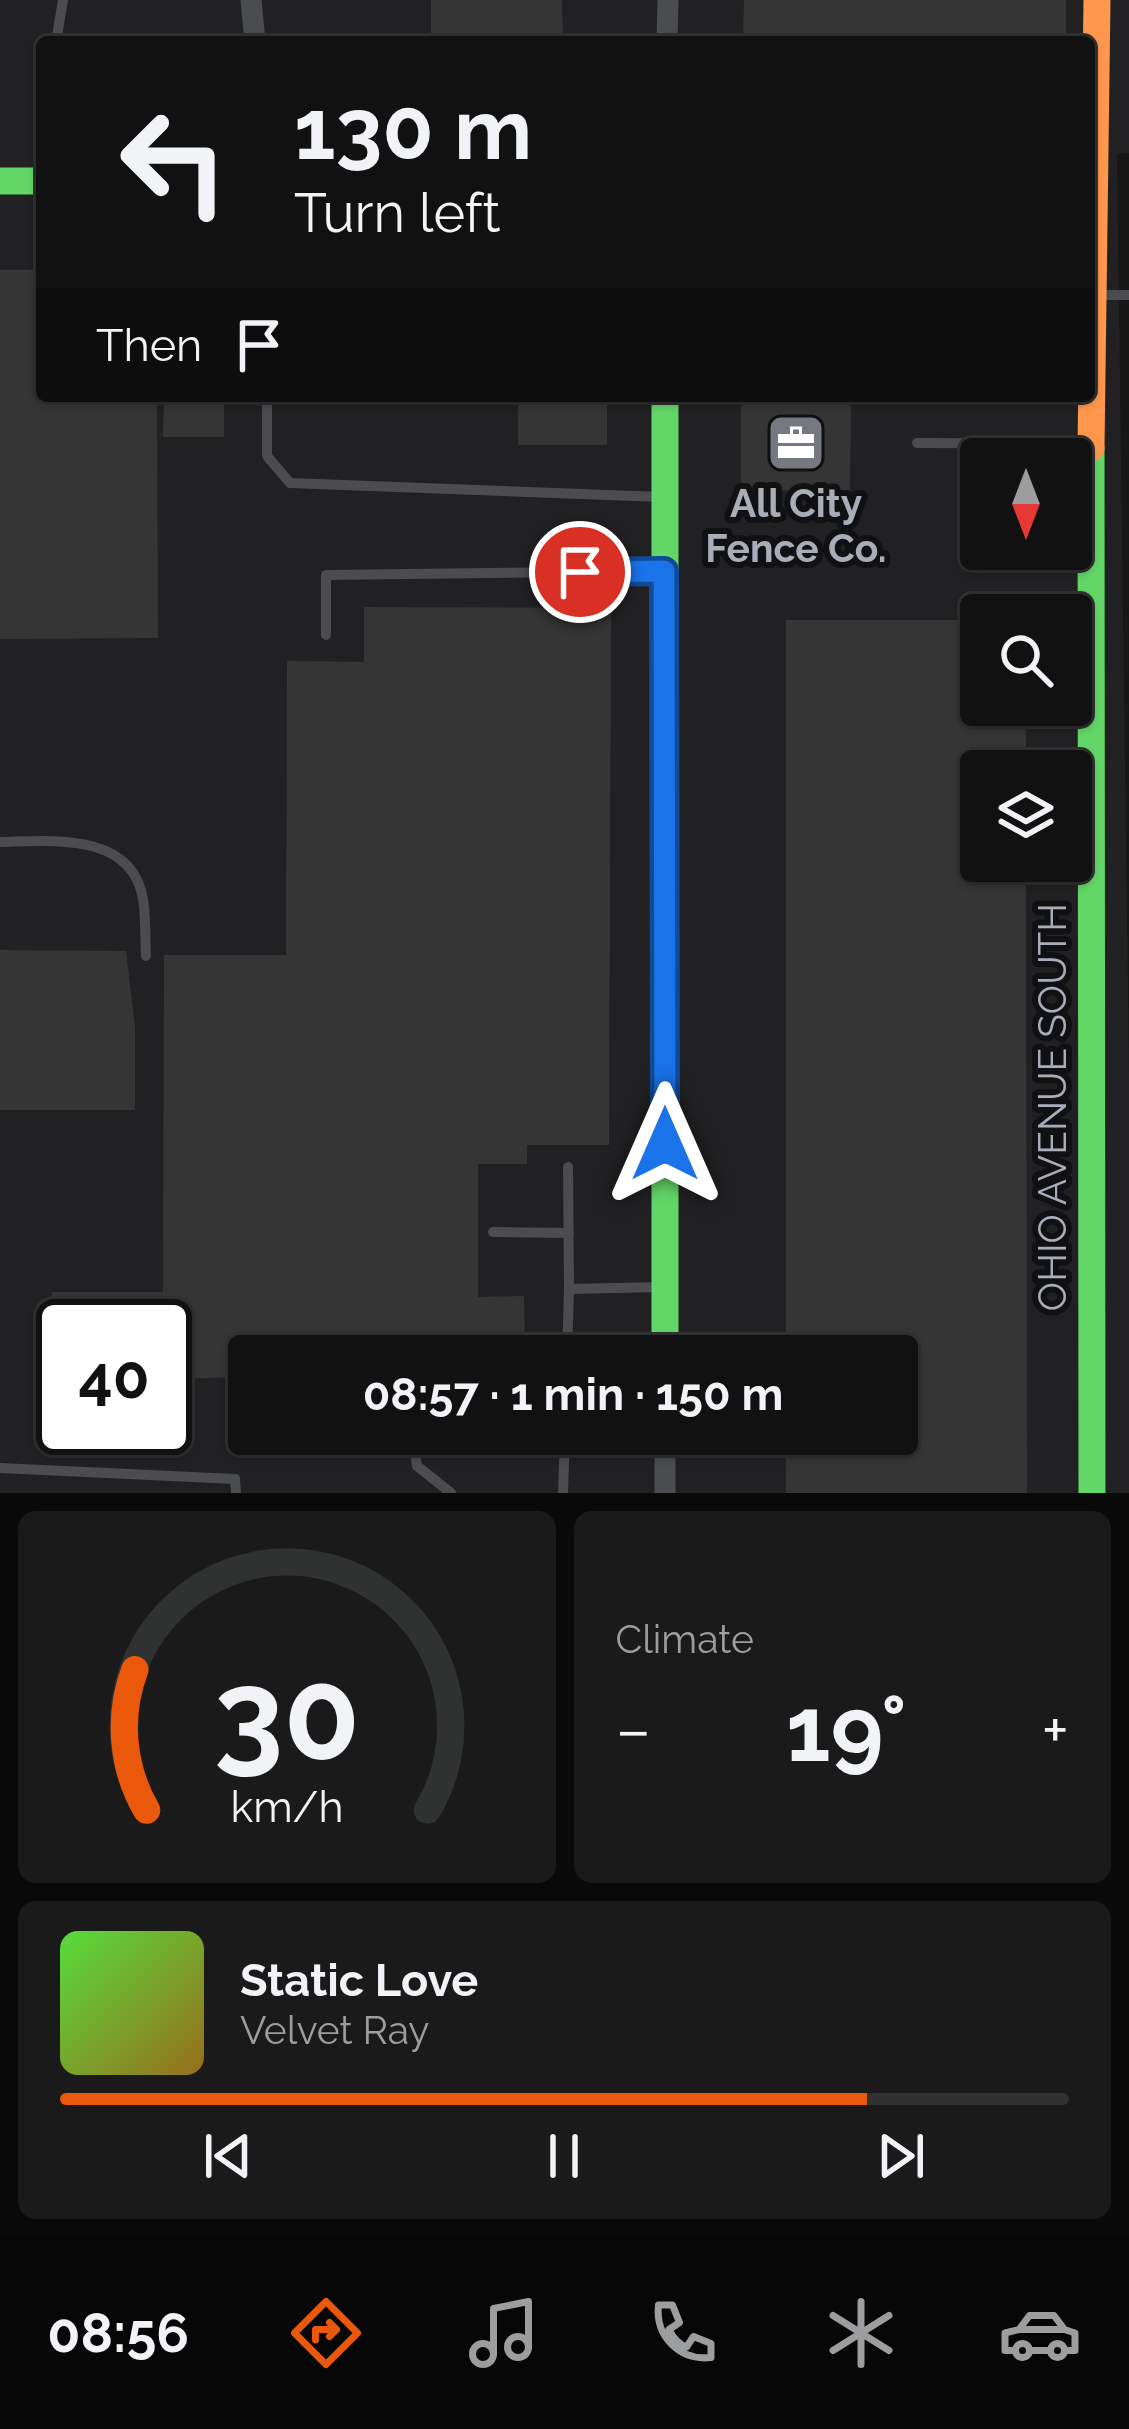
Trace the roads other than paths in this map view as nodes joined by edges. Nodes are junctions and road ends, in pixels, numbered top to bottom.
1 (63, 0) edge
2 (251, 0) edge
3 (668, 0) edge
4 (1097, 0) edge
5 (57, 36) edge
6 (254, 36) edge
7 (668, 36) edge
8 (1095, 74) edge
9 (0, 181) edge
10 (36, 181) edge
11 (1095, 184) edge
12 (1129, 184) edge
13 (1095, 295) edge
14 (1129, 295) edge
15 (267, 402) edge
16 (665, 402) edge
17 (1092, 402) edge
18 (1091, 438) edge
19 (916, 443) dead end
20 (960, 443) edge
21 (664, 497) junction
22 (1091, 570) edge
23 (664, 571) junction
24 (326, 635) dead end
25 (0, 842) edge
26 (146, 956) dead end
27 (568, 1167) dead end
28 (494, 1232) dead end
29 (569, 1233) junction
30 (665, 1287) junction
31 (569, 1289) junction
32 (568, 1335) edge
33 (665, 1335) edge
34 (415, 1455) edge
35 (564, 1455) edge
36 (665, 1455) edge
37 (0, 1468) edge
38 (236, 1493) edge
39 (451, 1493) edge
40 (563, 1493) edge
41 (665, 1493) edge
42 (1092, 1493) edge

1 - 5 lane
2 - 6 street
3 - 7 street
4 - 8 street, OHIO AVENUE SOUTH
9 - 10 street
11 - 12 street
13 - 14 lane
15 - 21 lane
16 - 21 street
17 - 18 street, OHIO AVENUE SOUTH
19 - 20 lane
21 - 23 street
22 - 42 street, OHIO AVENUE SOUTH
23 - 24 lane
23 - 30 street
25 - 26 lane
27 - 29 lane
28 - 29 lane
29 - 31 lane
30 - 31 lane
30 - 33 street
31 - 32 lane
34 - 39 lane
35 - 40 lane
36 - 41 street
37 - 38 lane

